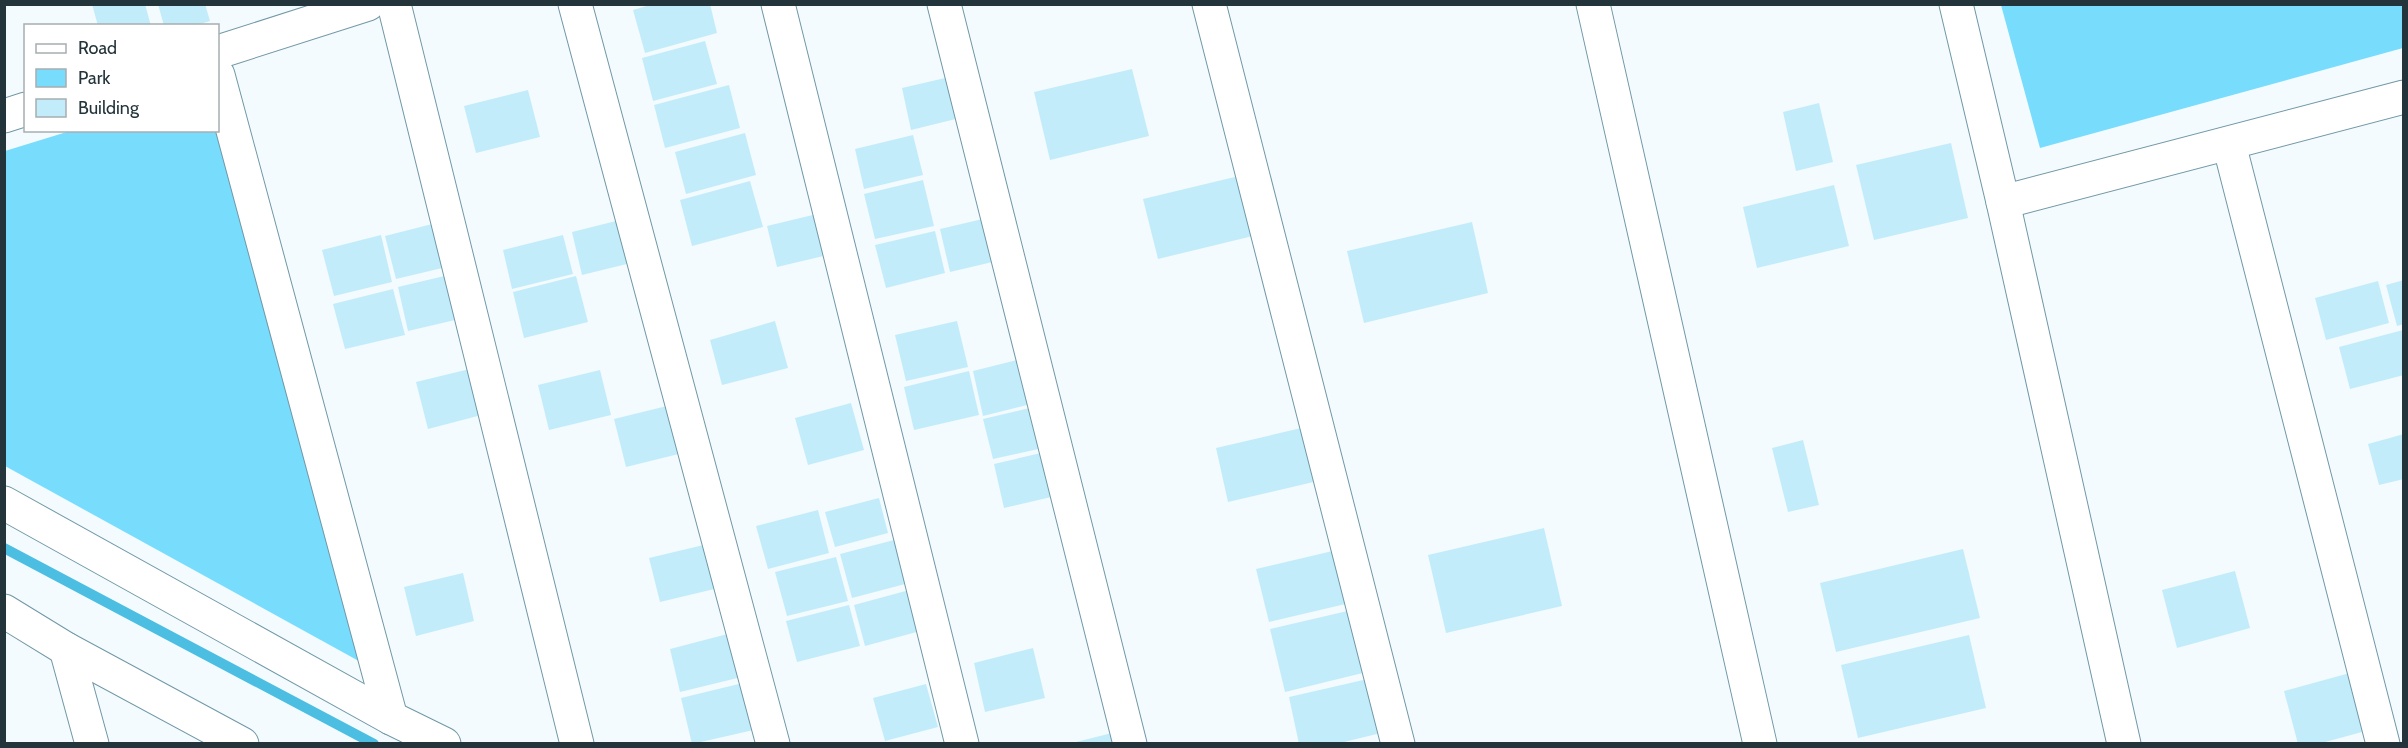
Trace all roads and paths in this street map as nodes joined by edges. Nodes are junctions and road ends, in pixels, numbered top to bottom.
1 (368, 4) edge
2 (394, 4) edge
3 (575, 4) edge
4 (778, 4) edge
5 (944, 4) edge
6 (1209, 4) edge
7 (1593, 4) edge
8 (1956, 4) edge
9 (219, 52) edge
10 (219, 79) edge
11 (2403, 97) edge
12 (24, 110) edge
13 (4, 116) edge
14 (2229, 144) junction
15 (2003, 202) junction
16 (4, 503) edge
17 (4, 611) edge
18 (66, 649) junction
19 (391, 718) junction
20 (92, 744) edge
21 (242, 744) edge
22 (444, 744) edge
23 (577, 744) edge
24 (773, 744) edge
25 (962, 744) edge
26 (1130, 744) edge
27 (1398, 744) edge
28 (1760, 744) edge
29 (2124, 744) edge
30 (2383, 744) edge

1 - 9 street
2 - 23 street
3 - 24 street
4 - 25 street
5 - 26 street
6 - 27 street
7 - 28 street
8 - 15 street
10 - 19 street
11 - 14 street
12 - 13 street
14 - 15 street
14 - 30 street
15 - 29 street
16 - 19 street
17 - 18 street
18 - 20 street
18 - 21 street
19 - 22 street

